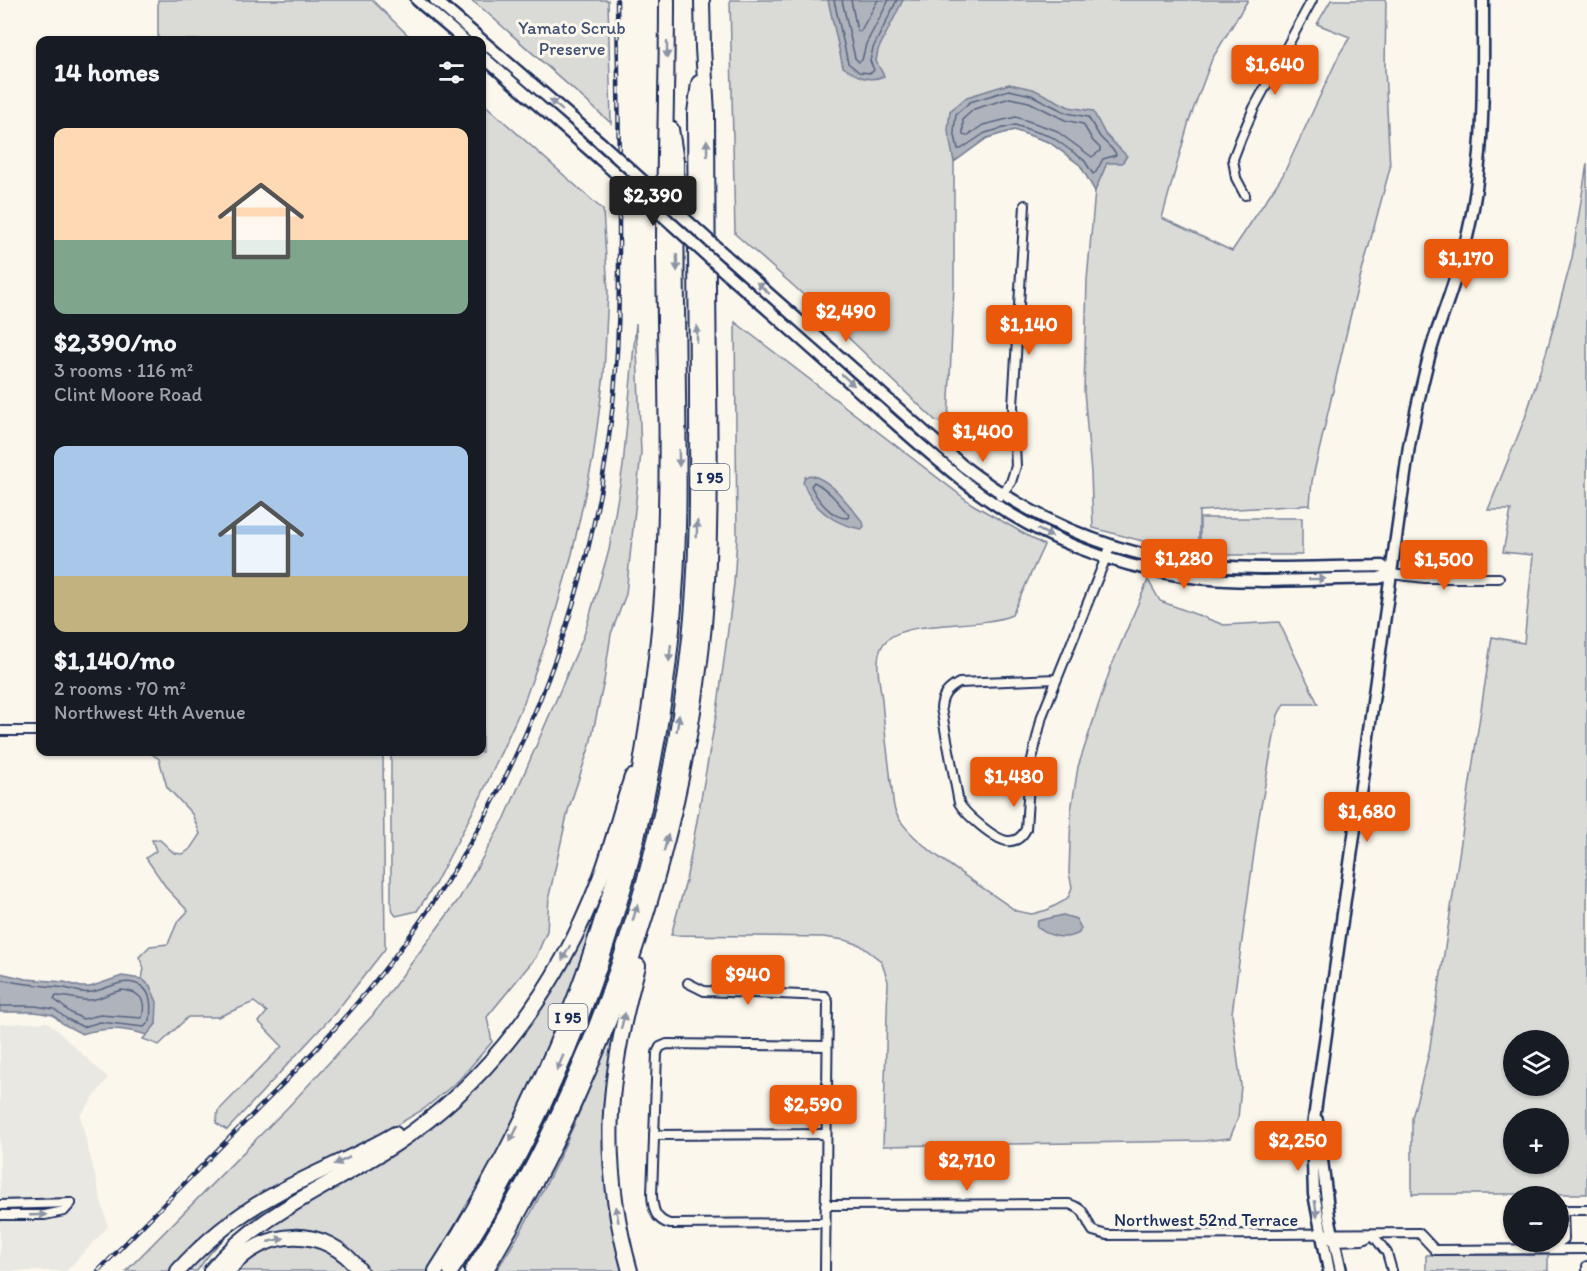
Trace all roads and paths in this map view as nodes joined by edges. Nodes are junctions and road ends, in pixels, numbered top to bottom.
1 (417, 0) edge
2 (435, 0) edge
3 (667, 0) edge
4 (702, 0) edge
5 (1312, 0) edge
6 (1483, 0) edge
7 (459, 36) edge
8 (477, 36) edge
9 (486, 44) edge
10 (703, 48) junction
11 (486, 59) edge
12 (667, 100) junction
13 (1245, 195) dead end
14 (1025, 206) dead end
15 (1002, 494) junction
16 (994, 504) junction
17 (1111, 545) junction
18 (1106, 558) junction
19 (1294, 567) junction
20 (1391, 573) junction
21 (1499, 578) dead end
22 (1294, 579) junction
23 (1056, 679) junction
24 (36, 730) edge
25 (0, 731) edge
26 (644, 741) junction
27 (651, 900) junction
28 (688, 983) dead end
29 (827, 1046) junction
30 (494, 1058) junction
31 (1316, 1109) junction
32 (826, 1134) junction
33 (654, 1135) junction
34 (0, 1205) edge
35 (825, 1206) junction
36 (1569, 1210) edge
37 (1587, 1210) edge
38 (0, 1215) edge
39 (825, 1223) junction
40 (1321, 1234) junction
41 (1373, 1235) junction
42 (1334, 1237) junction
43 (1503, 1249) edge
44 (1569, 1249) edge
45 (1587, 1249) edge
46 (1587, 1266) edge
47 (178, 1271) edge
48 (211, 1271) edge
49 (228, 1271) edge
50 (360, 1271) edge
51 (436, 1271) edge
52 (451, 1271) edge
53 (471, 1271) edge
54 (485, 1271) edge
55 (630, 1271) edge
56 (825, 1271) edge
57 (1329, 1271) edge
58 (1341, 1271) edge
59 (1392, 1271) edge
60 (1587, 1271) edge

1 - 7 street
8 -> 2 street, bridge
3 -> 12 highway, I 95
4 - 10 highway, I 95
5 - 13 street
6 - 20 street
15 -> 9 street, bridge
27 -> 10 highway, I 95
53 -> 10 highway
11 -> 16 street, bridge
12 - 26 highway, I 95
12 -> 52 highway
14 - 15 street
15 - 16 street
15 - 17 street
16 -> 18 street
17 - 18 street
17 - 19 street
18 - 22 street
18 - 23 street
19 - 20 street
19 - 22 street
20 - 21 street
22 -> 20 street
20 - 31 street
23 - 23 street
24 - 25 street
26 -> 30 highway
26 -> 51 highway, I 95
27 - 54 highway, I 95
55 -> 27 highway
28 - 29 street
29 - 32 street
29 - 33 street
30 -> 47 highway
30 - 48 highway
31 -> 40 street
31 - 42 street
32 - 33 street
32 - 35 street
33 - 39 street
38 -> 34 street
35 - 39 street
35 - 40 street, Northwest 52nd Terrace
36 - 37 street
39 - 56 street
40 - 42 street
40 - 57 street
41 - 42 street
41 - 43 street
41 - 59 street
42 - 58 street
44 - 45 street
46 - 60 street
49 -> 50 highway

